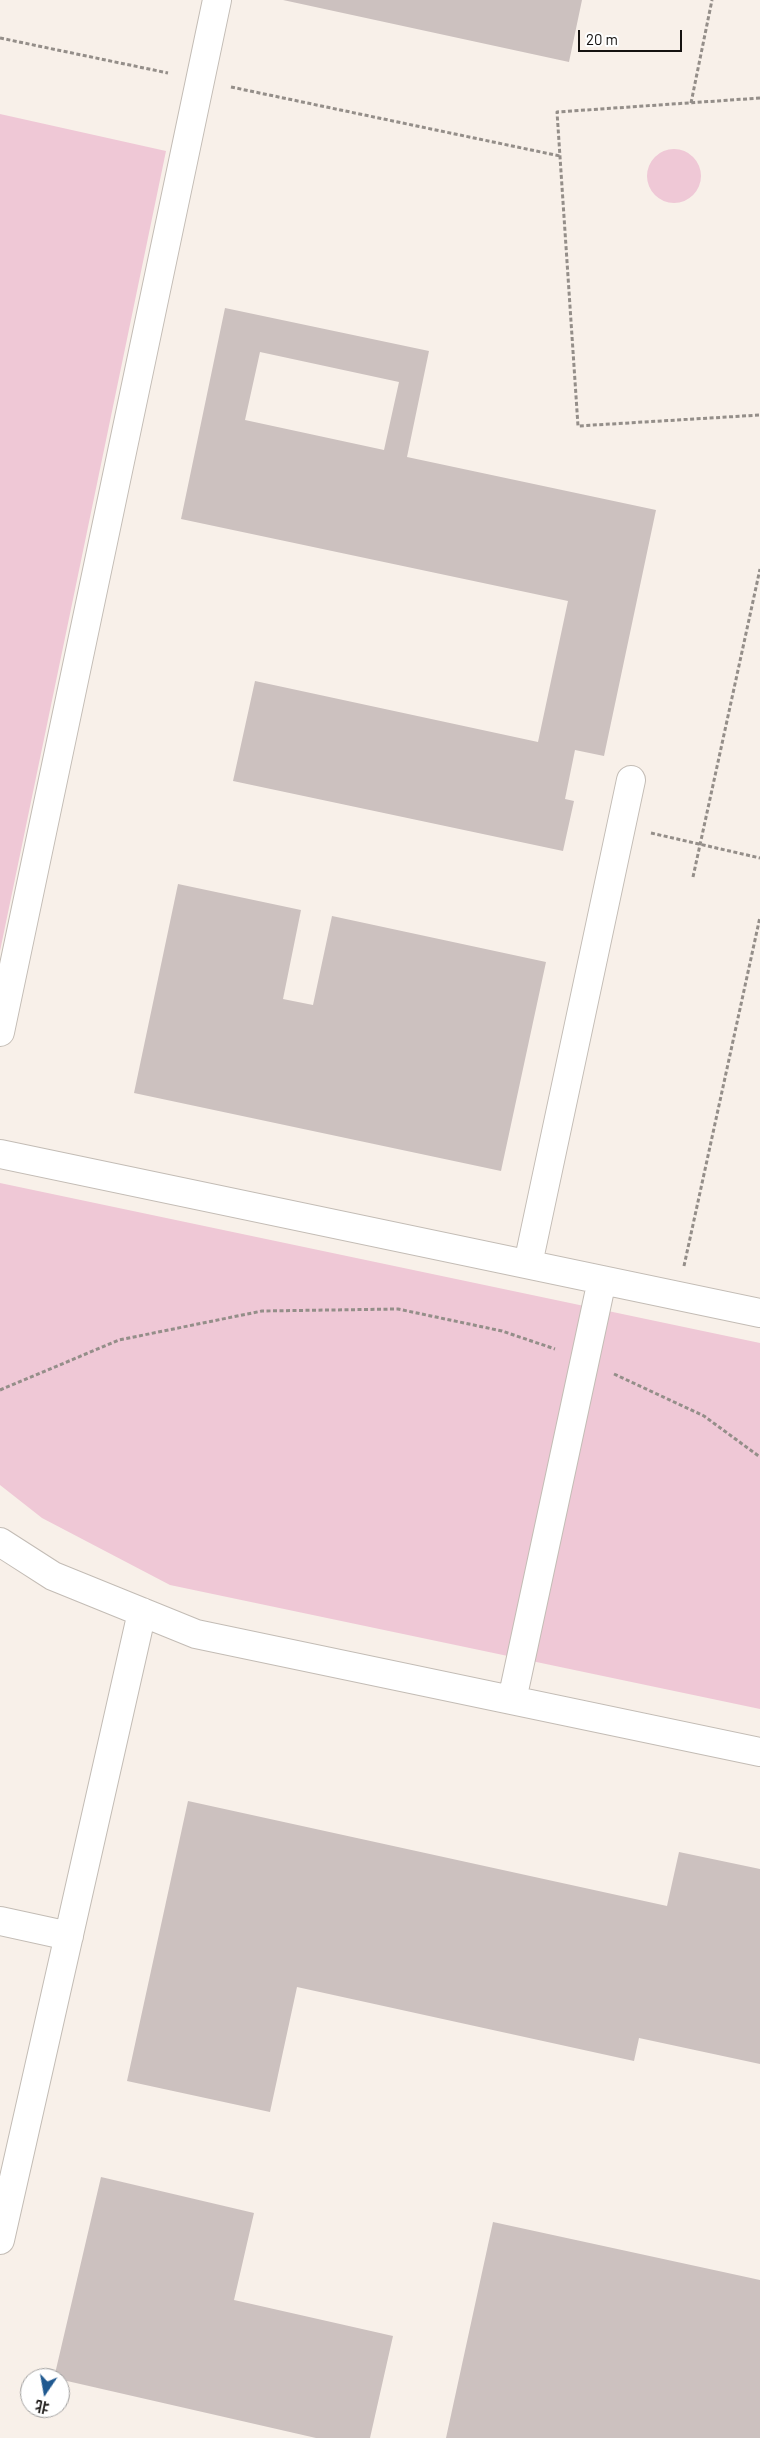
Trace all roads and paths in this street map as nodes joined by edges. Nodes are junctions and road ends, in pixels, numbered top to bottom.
1 (217, 0) edge
2 (712, 0) edge
3 (0, 38) edge
4 (201, 80) junction
5 (760, 98) edge
6 (691, 103) junction
7 (560, 156) junction
8 (760, 415) edge
9 (760, 569) edge
10 (631, 780) dead end
11 (621, 827) junction
12 (700, 844) junction
13 (760, 858) edge
14 (693, 877) dead end
15 (760, 917) edge
16 (0, 1032) edge
17 (0, 1154) edge
18 (528, 1264) junction
19 (602, 1280) junction
20 (678, 1296) junction
21 (760, 1312) edge
22 (585, 1360) junction
23 (0, 1390) edge
24 (760, 1457) edge
25 (0, 1542) edge
26 (142, 1612) junction
27 (512, 1700) junction
28 (760, 1752) edge
29 (0, 1921) edge
30 (69, 1936) junction
31 (0, 2240) edge

1 - 4 lane
2 - 6 path
3 - 4 path
4 - 7 path
4 - 16 lane
5 - 6 path
6 - 7 path
7 - 8 path
9 - 12 path
10 - 11 lane
11 - 12 path
11 - 18 lane
12 - 13 path
12 - 14 path
15 - 20 path
17 - 18 lane
18 - 19 lane
19 - 20 lane
19 - 22 lane
20 - 21 lane
22 - 23 path
22 - 24 path
22 - 27 lane
25 - 26 lane
26 - 27 lane
26 - 30 lane
27 - 28 lane
29 - 30 lane
30 - 31 lane

